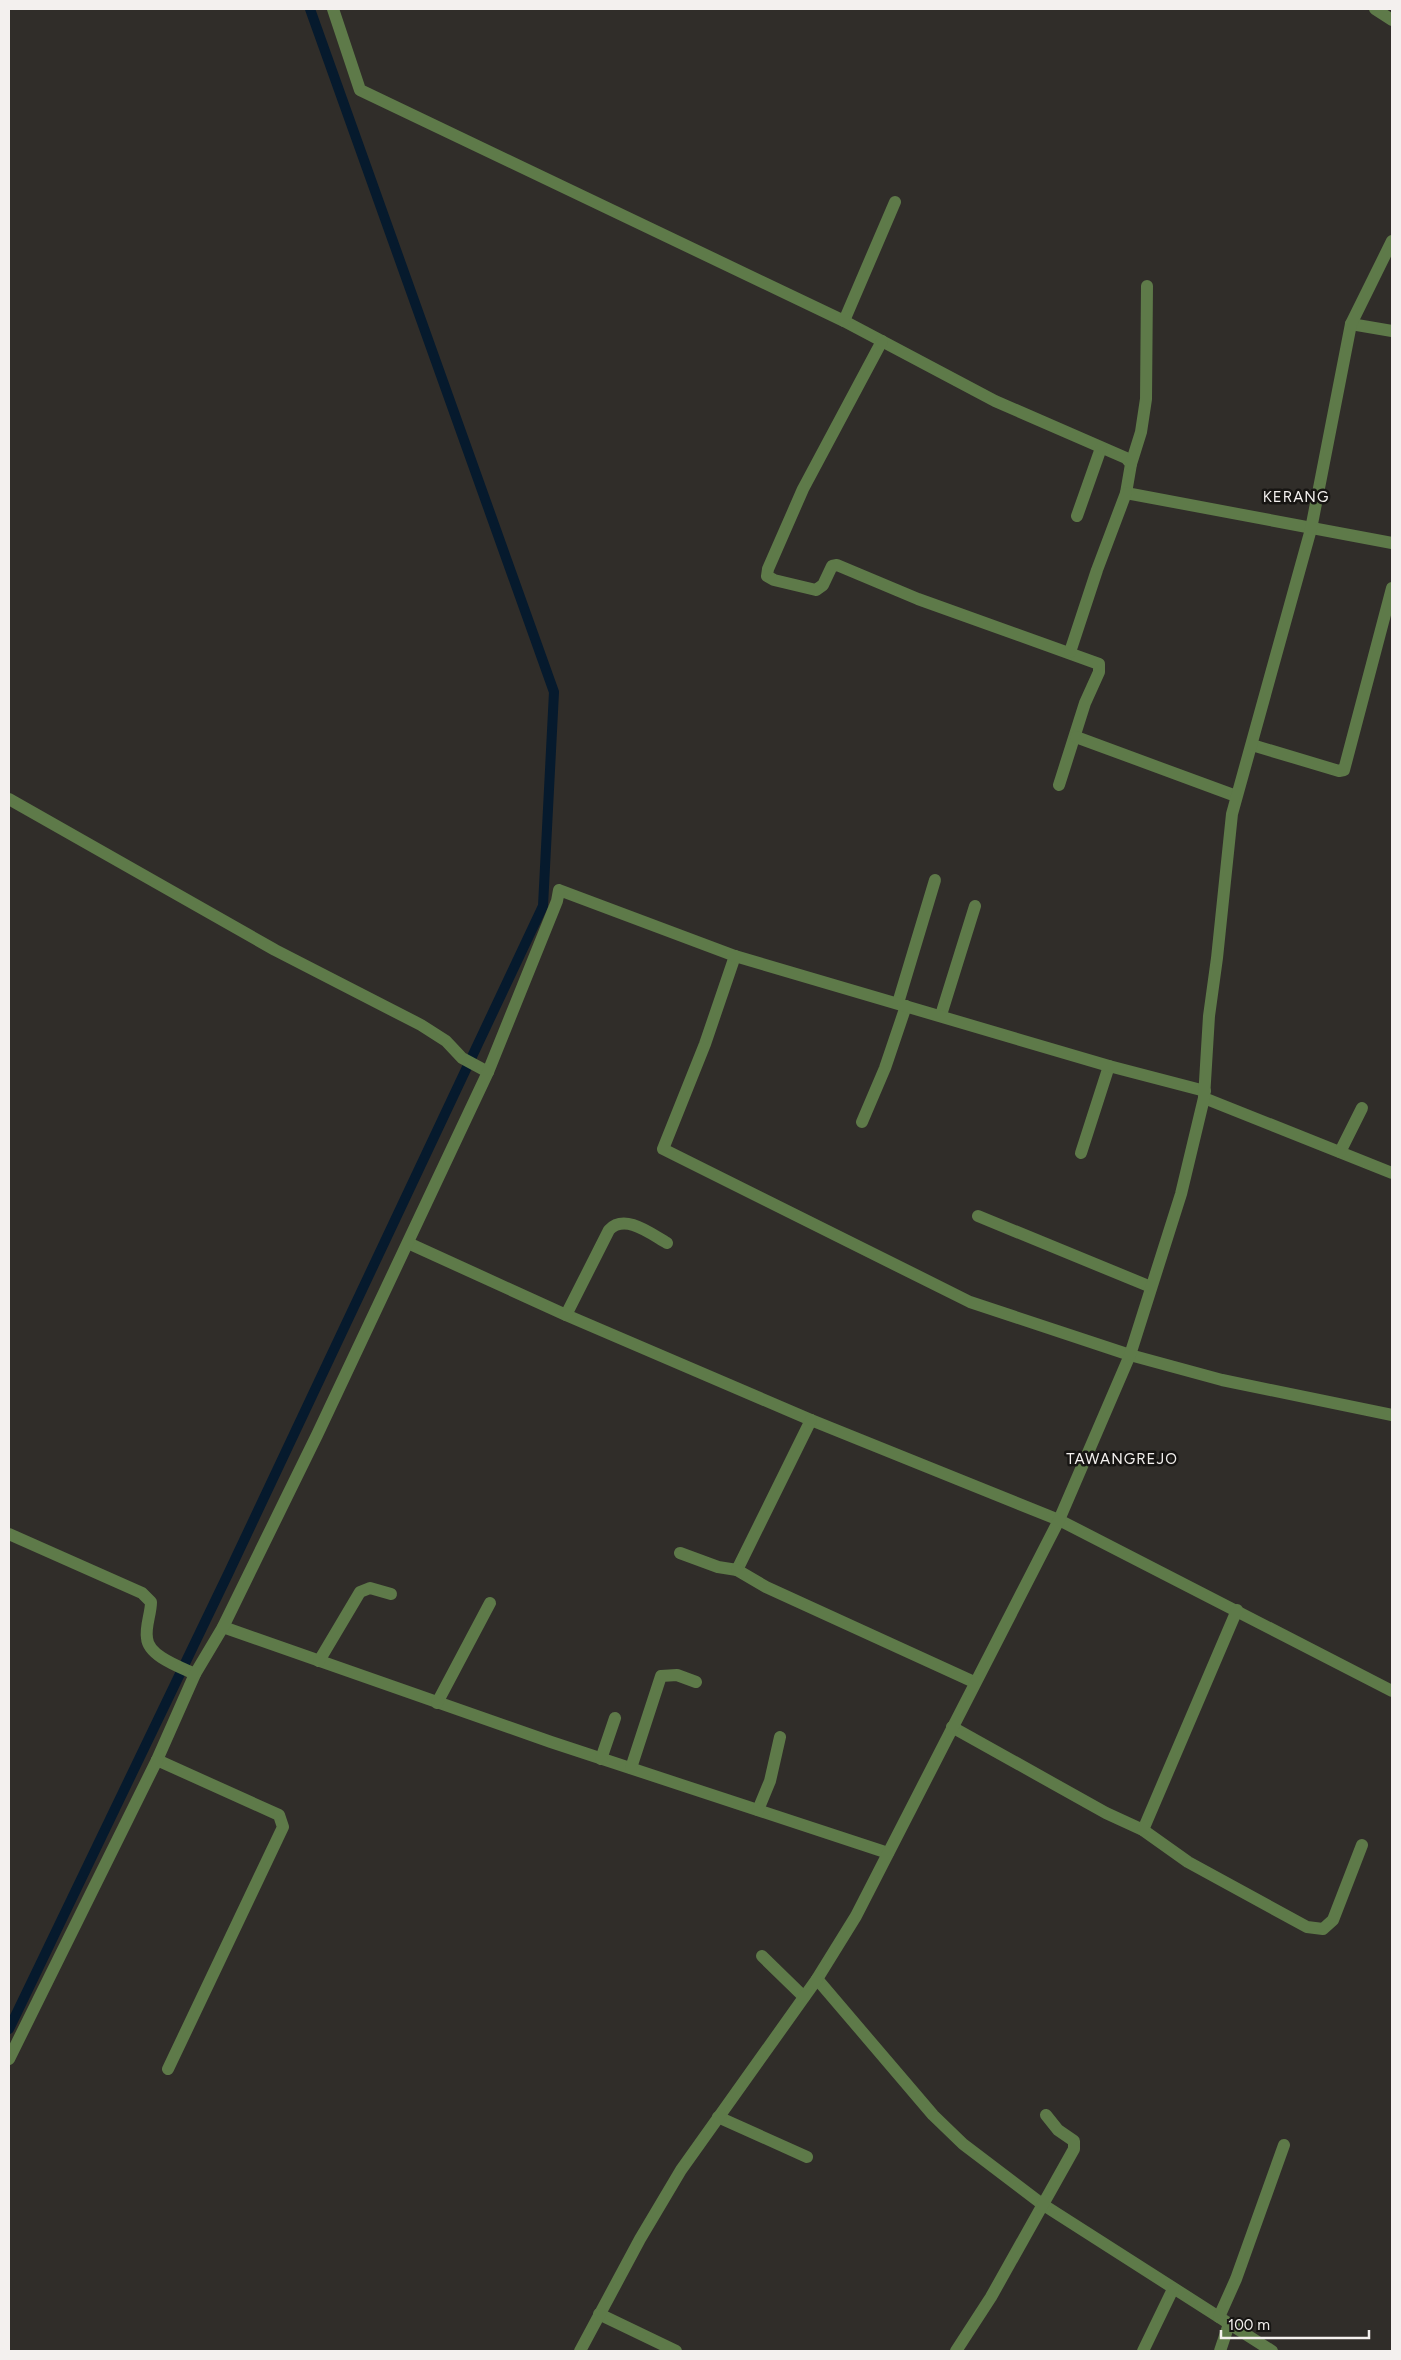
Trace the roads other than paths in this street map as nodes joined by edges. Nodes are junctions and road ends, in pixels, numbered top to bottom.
1 (333, 9) edge
2 (1374, 9) edge
3 (1392, 20) edge
4 (895, 202) dead end
5 (1392, 241) edge
6 (1147, 286) dead end
7 (844, 321) junction
8 (1351, 324) junction
9 (1392, 331) edge
10 (882, 341) junction
11 (1101, 448) junction
12 (1131, 464) junction
13 (1126, 493) junction
14 (1077, 516) dead end
15 (1311, 529) junction
16 (1392, 543) edge
17 (1392, 588) edge
18 (1070, 652) junction
19 (1076, 737) junction
20 (1252, 745) junction
21 (1059, 785) dead end
22 (1236, 796) junction
23 (9, 799) edge
24 (935, 880) dead end
25 (975, 906) dead end
26 (735, 956) junction
27 (902, 1004) junction
28 (941, 1015) junction
29 (1109, 1066) junction
30 (485, 1071) junction
31 (1204, 1094) junction
32 (1362, 1108) dead end
33 (862, 1122) dead end
34 (1340, 1152) junction
35 (1081, 1153) dead end
36 (1392, 1173) edge
37 (978, 1216) dead end
38 (667, 1242) dead end
39 (408, 1243) junction
40 (1151, 1287) junction
41 (566, 1315) junction
42 (1130, 1356) junction
43 (1392, 1415) edge
44 (811, 1420) junction
45 (1058, 1520) junction
46 (11, 1539) edge
47 (680, 1553) dead end
48 (737, 1570) junction
49 (391, 1594) dead end
50 (490, 1603) dead end
51 (1237, 1610) junction
52 (223, 1627) junction
53 (319, 1660) junction
54 (194, 1673) junction
55 (696, 1682) dead end
56 (974, 1682) junction
57 (1392, 1690) edge
58 (437, 1703) junction
59 (615, 1718) dead end
60 (952, 1727) junction
61 (780, 1737) dead end
62 (601, 1759) junction
63 (157, 1760) junction
64 (631, 1768) junction
65 (758, 1810) junction
66 (1143, 1830) junction
67 (1362, 1845) dead end
68 (888, 1853) junction
69 (762, 1956) dead end
70 (817, 1979) junction
71 (804, 1997) junction
72 (9, 2059) edge
73 (168, 2069) dead end
74 (1046, 2115) dead end
75 (718, 2118) junction
76 (1284, 2145) dead end
77 (807, 2157) dead end
78 (1042, 2204) junction
79 (1173, 2289) junction
80 (599, 2314) junction
81 (1224, 2320) junction
82 (580, 2351) edge
83 (676, 2351) edge
84 (956, 2351) edge
85 (1143, 2351) edge
86 (1220, 2351) edge
87 (1272, 2351) edge

1 - 7 street
2 - 3 street
4 - 7 street
5 - 8 street
6 - 12 street
7 - 10 street
8 - 9 street
8 - 15 street
10 - 11 street
10 - 18 street
11 - 12 street
11 - 14 street
12 - 13 street
13 - 15 street
13 - 18 street
15 - 16 street
15 - 20 street
17 - 20 street
18 - 19 street
19 - 21 street
19 - 22 street
20 - 22 street
22 - 31 street
23 - 30 street
24 - 27 street
25 - 28 street
26 - 27 street
26 - 30 street
26 - 42 street
27 - 28 street
27 - 33 street
28 - 29 street
29 - 31 street
29 - 35 street
30 - 39 street
31 - 34 street
31 - 40 street
32 - 34 street
34 - 36 street
37 - 40 street
38 - 41 street
39 - 41 street
39 - 52 street
40 - 42 street
41 - 44 street
42 - 43 street
42 - 45 street
44 - 45 street
44 - 48 street
45 - 51 street
45 - 56 street
46 - 54 street
47 - 48 street
48 - 56 street
49 - 53 street
50 - 58 street
51 - 57 street
51 - 66 street
52 - 53 street
52 - 54 street
53 - 58 street
54 - 63 street
55 - 64 street
56 - 60 street
58 - 62 street
59 - 62 street
60 - 66 street
60 - 68 street
61 - 65 street
62 - 64 street
63 - 72 street
63 - 73 street
64 - 65 street
65 - 68 street
66 - 67 street
68 - 70 street
69 - 71 street
70 - 71 street
70 - 78 street
71 - 75 street
74 - 78 street
75 - 77 street
75 - 80 street
76 - 81 street
78 - 79 street
78 - 84 street
79 - 81 street
79 - 85 street
80 - 82 street
80 - 83 street
81 - 86 street
81 - 87 street

